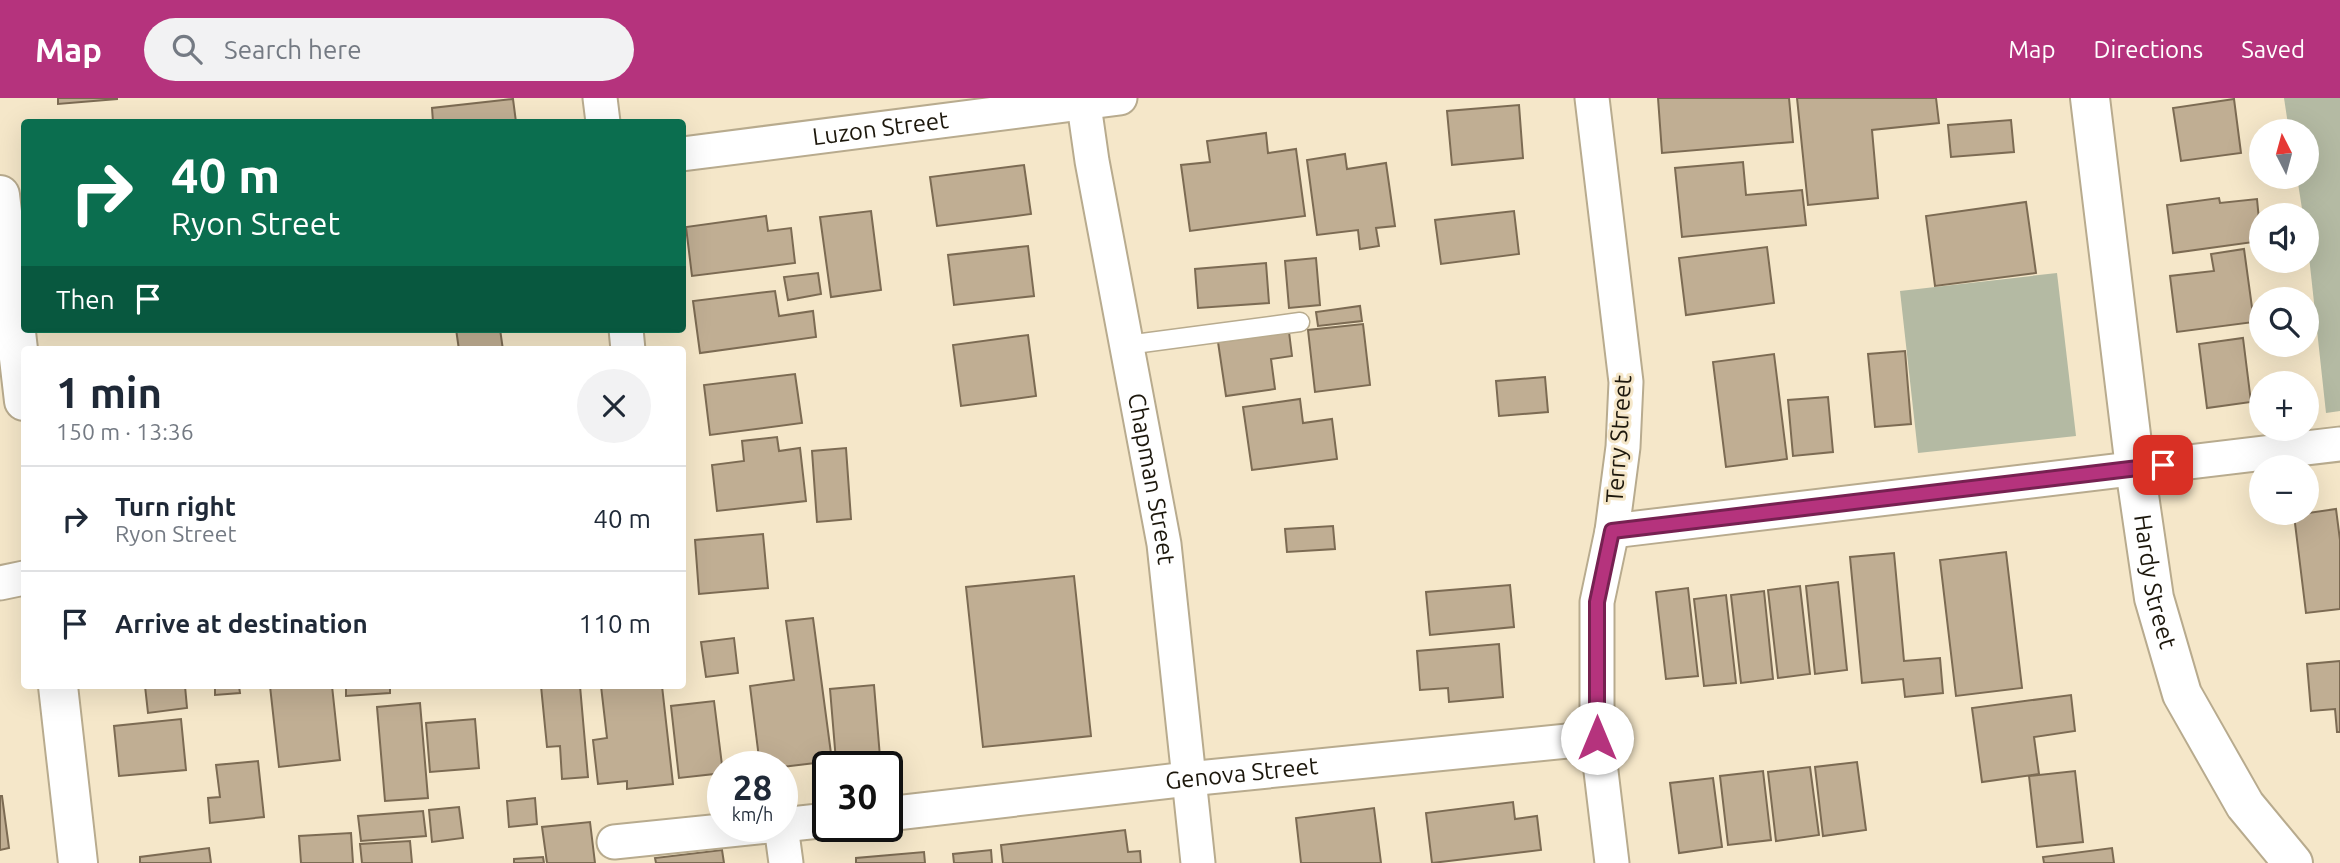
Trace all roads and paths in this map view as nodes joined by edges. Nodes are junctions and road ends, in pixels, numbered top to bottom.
1 (600, 98) edge
2 (1120, 98) edge
3 (1592, 98) edge
4 (2090, 98) edge
5 (1084, 100) edge
6 (603, 119) edge
7 (686, 153) edge
8 (0, 195) edge
9 (1300, 322) dead end
10 (1126, 345) junction
11 (21, 375) edge
12 (2340, 444) edge
13 (2136, 468) junction
14 (1612, 531) junction
15 (21, 579) edge
16 (0, 583) edge
17 (58, 689) edge
18 (1597, 738) junction
19 (1188, 779) junction
20 (903, 812) edge
21 (707, 832) edge
22 (614, 842) dead end
23 (784, 842) edge
24 (78, 863) edge
25 (786, 863) edge
26 (1198, 863) edge
27 (1612, 863) edge
28 (2294, 863) edge

1 - 6 street
2 - 5 street, Luzon Street
3 - 14 street, Terry Street
4 - 13 main road, Hardy Street
5 - 7 street, Luzon Street
5 - 10 street, Chapman Street
8 - 11 main road
9 - 10 lane
10 - 19 street, Chapman Street
12 - 13 street
13 - 14 street
13 - 28 main road, Hardy Street
14 - 18 street, Terry Street
15 - 16 street
17 - 24 main road
18 - 19 street, Genova Street
18 - 27 street, Terry Street
19 - 20 street, Genova Street
19 - 26 street, Chapman Street
21 - 22 street
23 - 25 street

